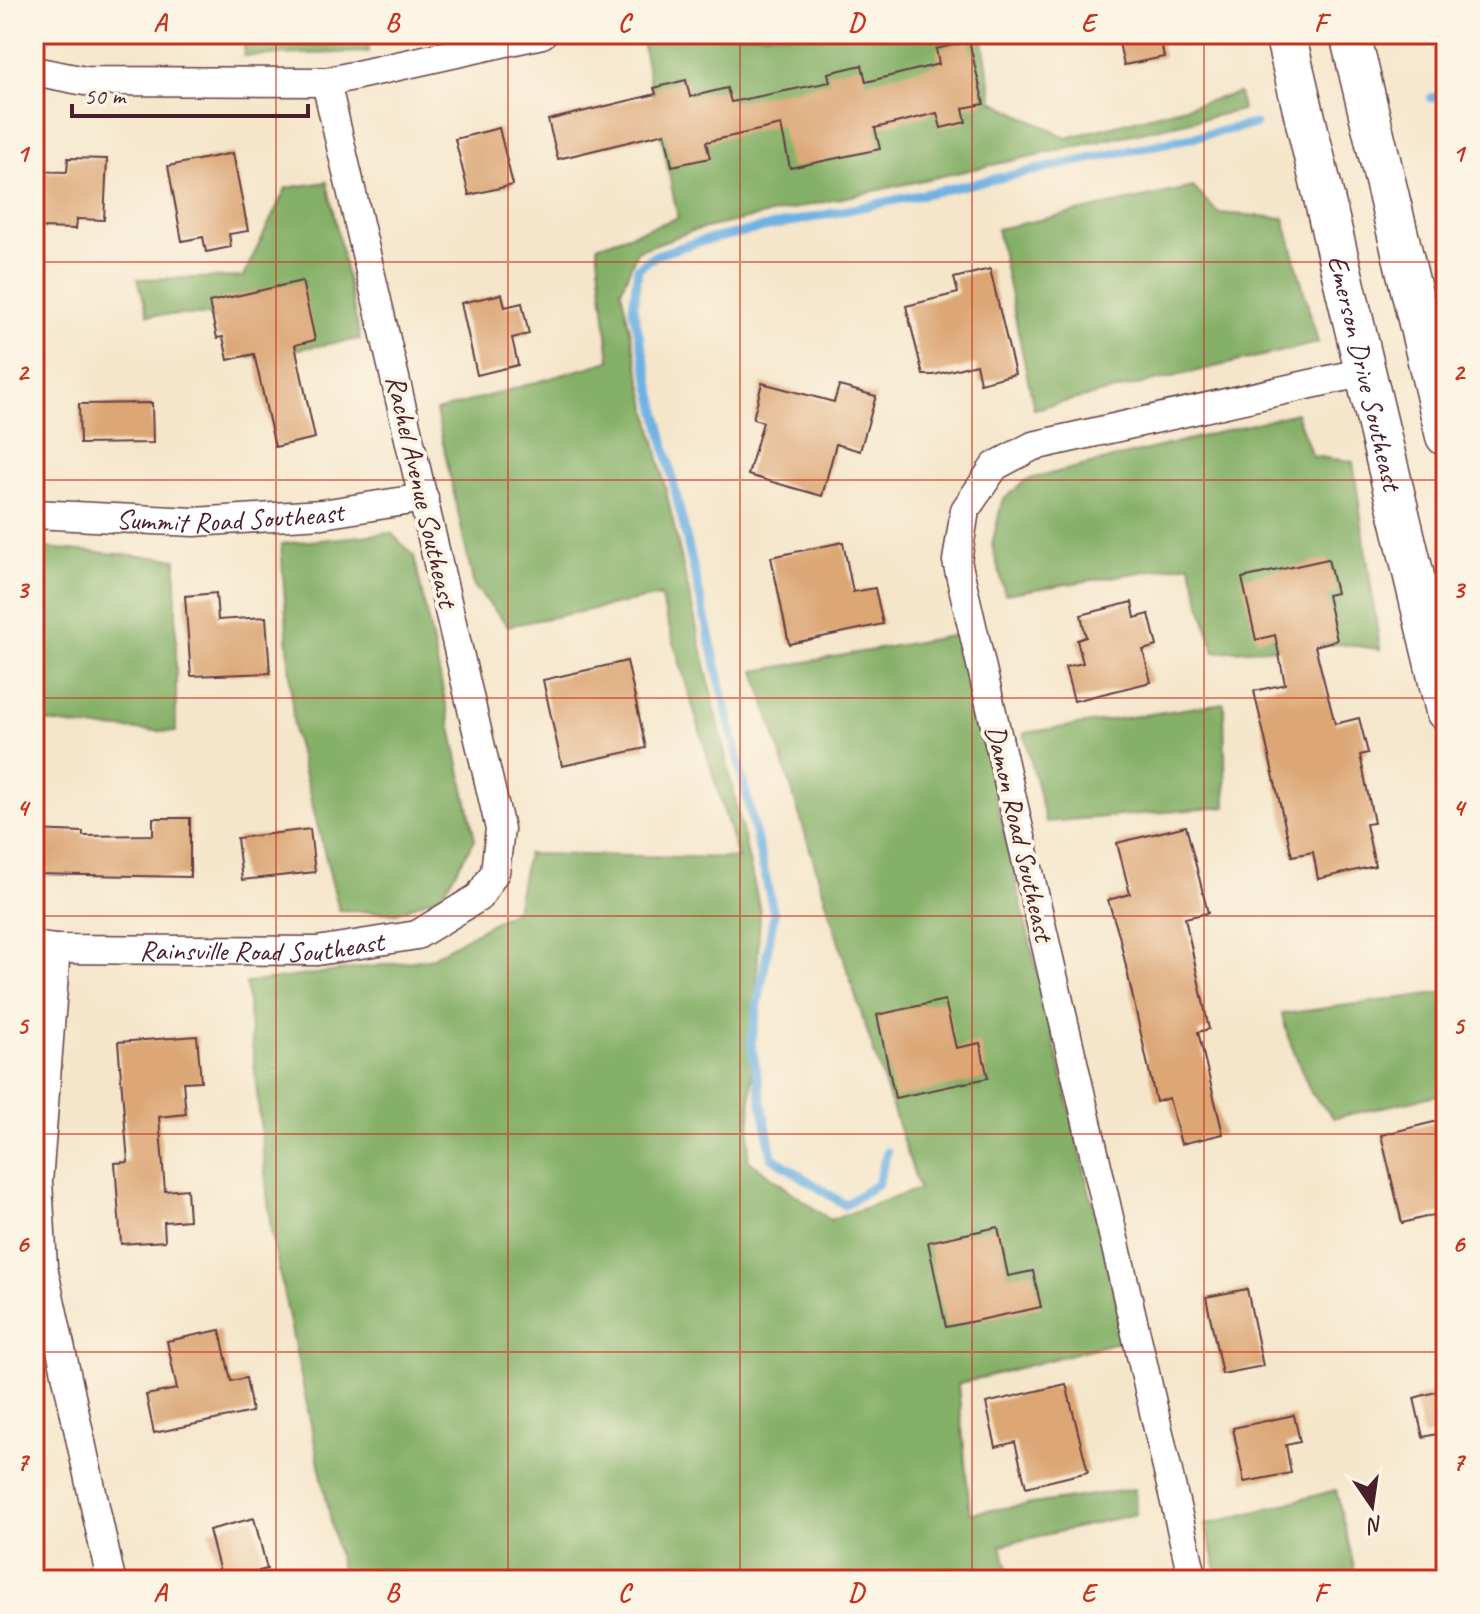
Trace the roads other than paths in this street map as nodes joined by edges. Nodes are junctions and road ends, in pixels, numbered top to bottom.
1 (542, 34) edge
2 (1285, 34) edge
3 (1350, 34) edge
4 (34, 71) edge
5 (326, 82) junction
6 (1365, 372) junction
7 (1446, 436) edge
8 (424, 498) junction
9 (34, 514) edge
10 (1446, 711) edge
11 (479, 897) joint
12 (45, 947) edge
13 (111, 1580) edge
14 (1193, 1580) edge

1 - 5 street
2 - 6 street, Emerson Drive Southeast
3 - 7 street
4 - 5 street
5 - 8 street, Rachel Avenue Southeast
6 - 10 street, Emerson Drive Southeast
6 - 14 street, Damon Road Southeast
8 - 9 street, Summit Road Southeast
8 - 11 street, Rachel Avenue Southeast
11 - 12 street, Rainsville Road Southeast
12 - 13 street

